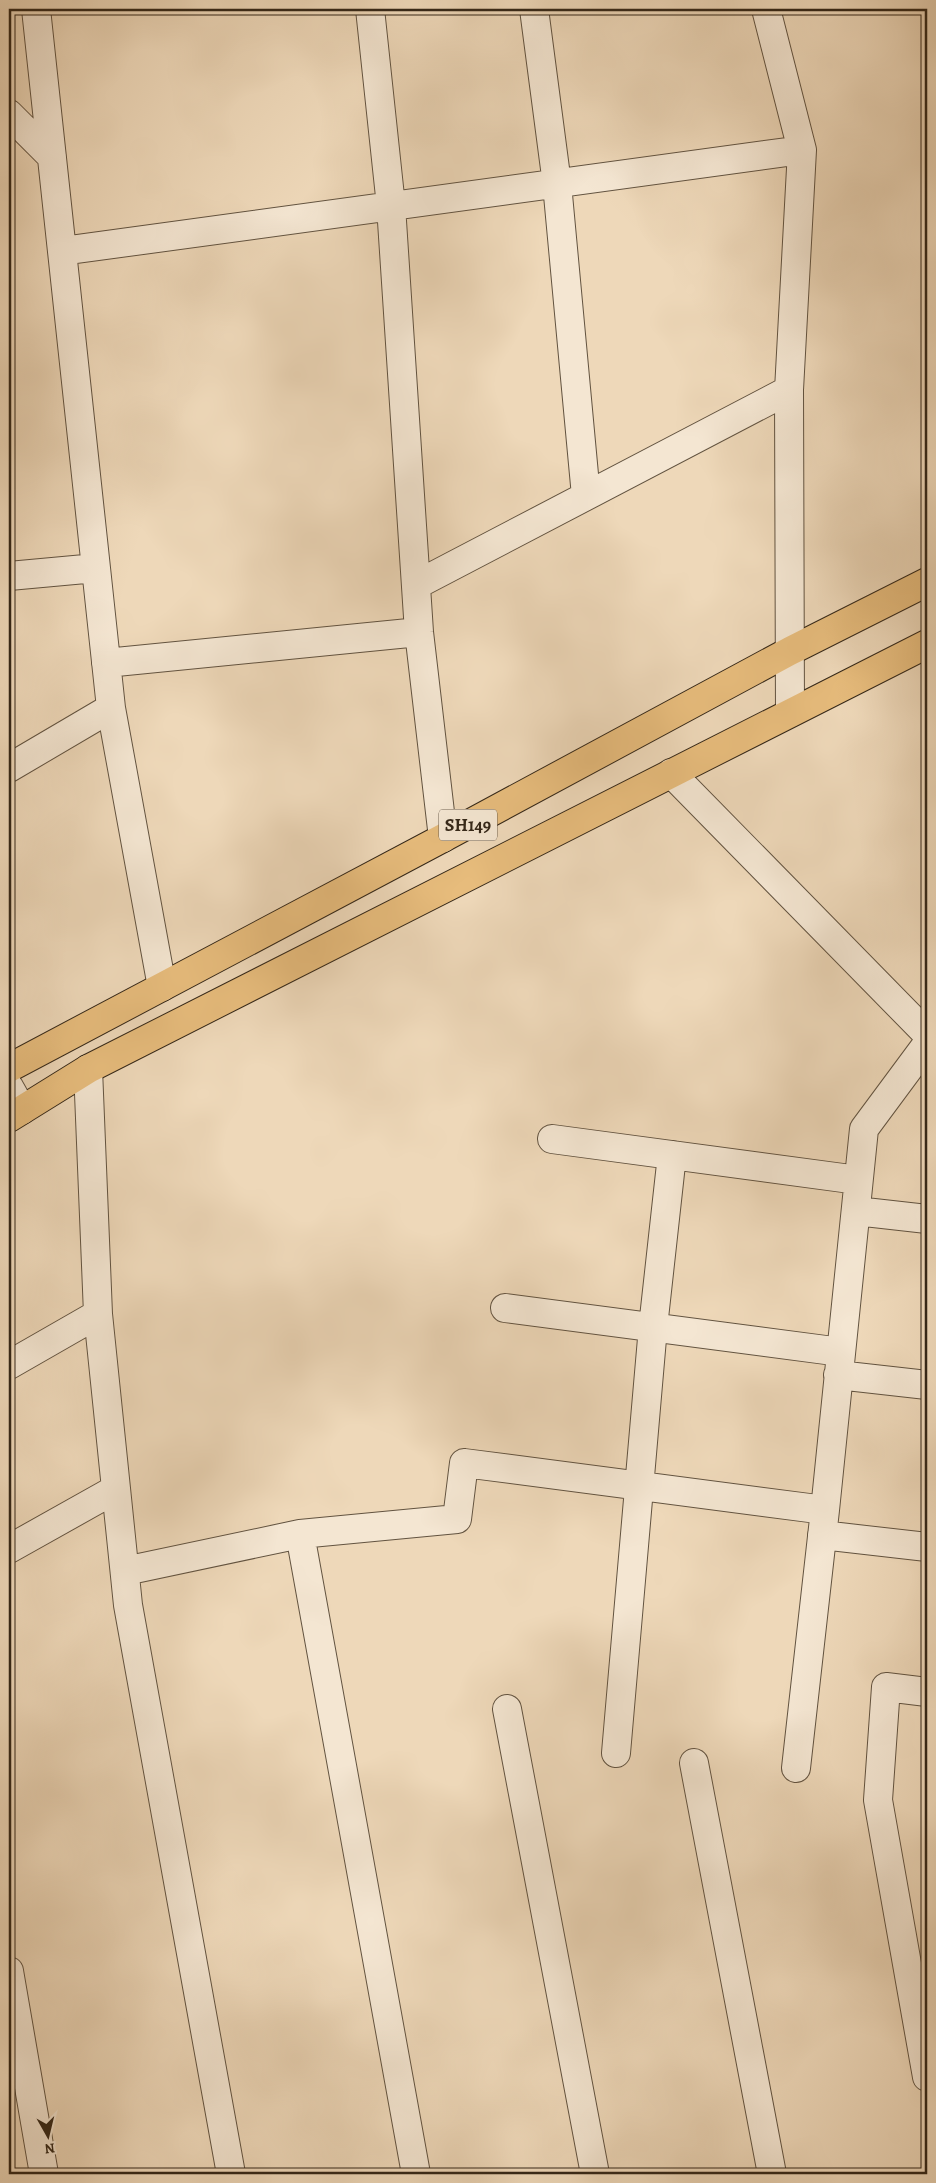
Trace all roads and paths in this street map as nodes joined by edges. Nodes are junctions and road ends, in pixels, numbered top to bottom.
1 (36, 9) edge
2 (370, 9) edge
3 (534, 9) edge
4 (766, 9) edge
5 (9, 114) edge
6 (802, 150) junction
7 (52, 156) junction
8 (557, 184) junction
9 (391, 206) junction
10 (62, 251) junction
11 (789, 390) junction
12 (586, 496) junction
13 (96, 568) junction
14 (9, 576) edge
15 (927, 582) edge
16 (416, 585) junction
17 (419, 632) junction
18 (927, 644) edge
19 (790, 651) junction
20 (106, 663) junction
21 (111, 708) junction
22 (790, 713) junction
23 (9, 768) edge
24 (671, 773) junction
25 (443, 838) junction
26 (162, 987) junction
27 (927, 1034) edge
28 (927, 1044) edge
29 (9, 1068) edge
30 (88, 1069) junction
31 (9, 1087) edge
32 (15, 1114) edge
33 (552, 1139) dead end
34 (672, 1155) junction
35 (858, 1180) junction
36 (856, 1211) junction
37 (927, 1219) edge
38 (505, 1308) dead end
39 (98, 1314) junction
40 (653, 1327) junction
41 (840, 1363) junction
42 (9, 1365) edge
43 (927, 1385) edge
44 (639, 1486) junction
45 (116, 1489) junction
46 (823, 1522) junction
47 (300, 1534) junction
48 (927, 1547) edge
49 (9, 1549) edge
50 (125, 1572) junction
51 (927, 1692) edge
52 (508, 1709) dead end
53 (616, 1753) dead end
54 (694, 1763) dead end
55 (796, 1768) dead end
56 (9, 1971) edge
57 (927, 2077) edge
58 (44, 2174) edge
59 (231, 2174) edge
60 (416, 2174) edge
61 (595, 2174) edge
62 (772, 2174) edge

1 - 7 street
2 - 9 street
3 - 8 street
4 - 6 street
5 - 7 street
6 - 8 street
6 - 11 street
7 - 10 street
8 - 9 street
8 - 12 street
9 - 10 street
9 - 16 street
10 - 13 street
11 - 12 street
11 - 19 street
12 - 16 street
13 - 14 street
13 - 20 street
15 - 19 main road, SH149
16 - 17 street
17 - 20 street
17 - 25 street
18 - 22 main road, SH149
19 - 22 street
19 - 25 main road, SH149
20 - 21 street
21 - 23 street
21 - 26 street
22 - 24 main road, SH149
24 - 27 street
24 - 30 main road, SH149
25 - 26 main road, SH149
26 - 29 main road, SH149
28 - 35 street
30 - 32 main road, SH149
30 - 39 street
31 - 32 street
33 - 34 street
34 - 35 street
34 - 40 street
35 - 36 street
36 - 37 street
36 - 41 street
38 - 40 street
39 - 42 street
39 - 45 street
40 - 41 street
40 - 44 street
41 - 43 street
41 - 46 street
44 - 46 street
44 - 47 street
44 - 53 street
45 - 49 street
45 - 50 street
46 - 48 street
46 - 55 street
47 - 50 street
47 - 60 street
50 - 59 street
51 - 57 street
52 - 61 street
54 - 62 street
56 - 58 street

